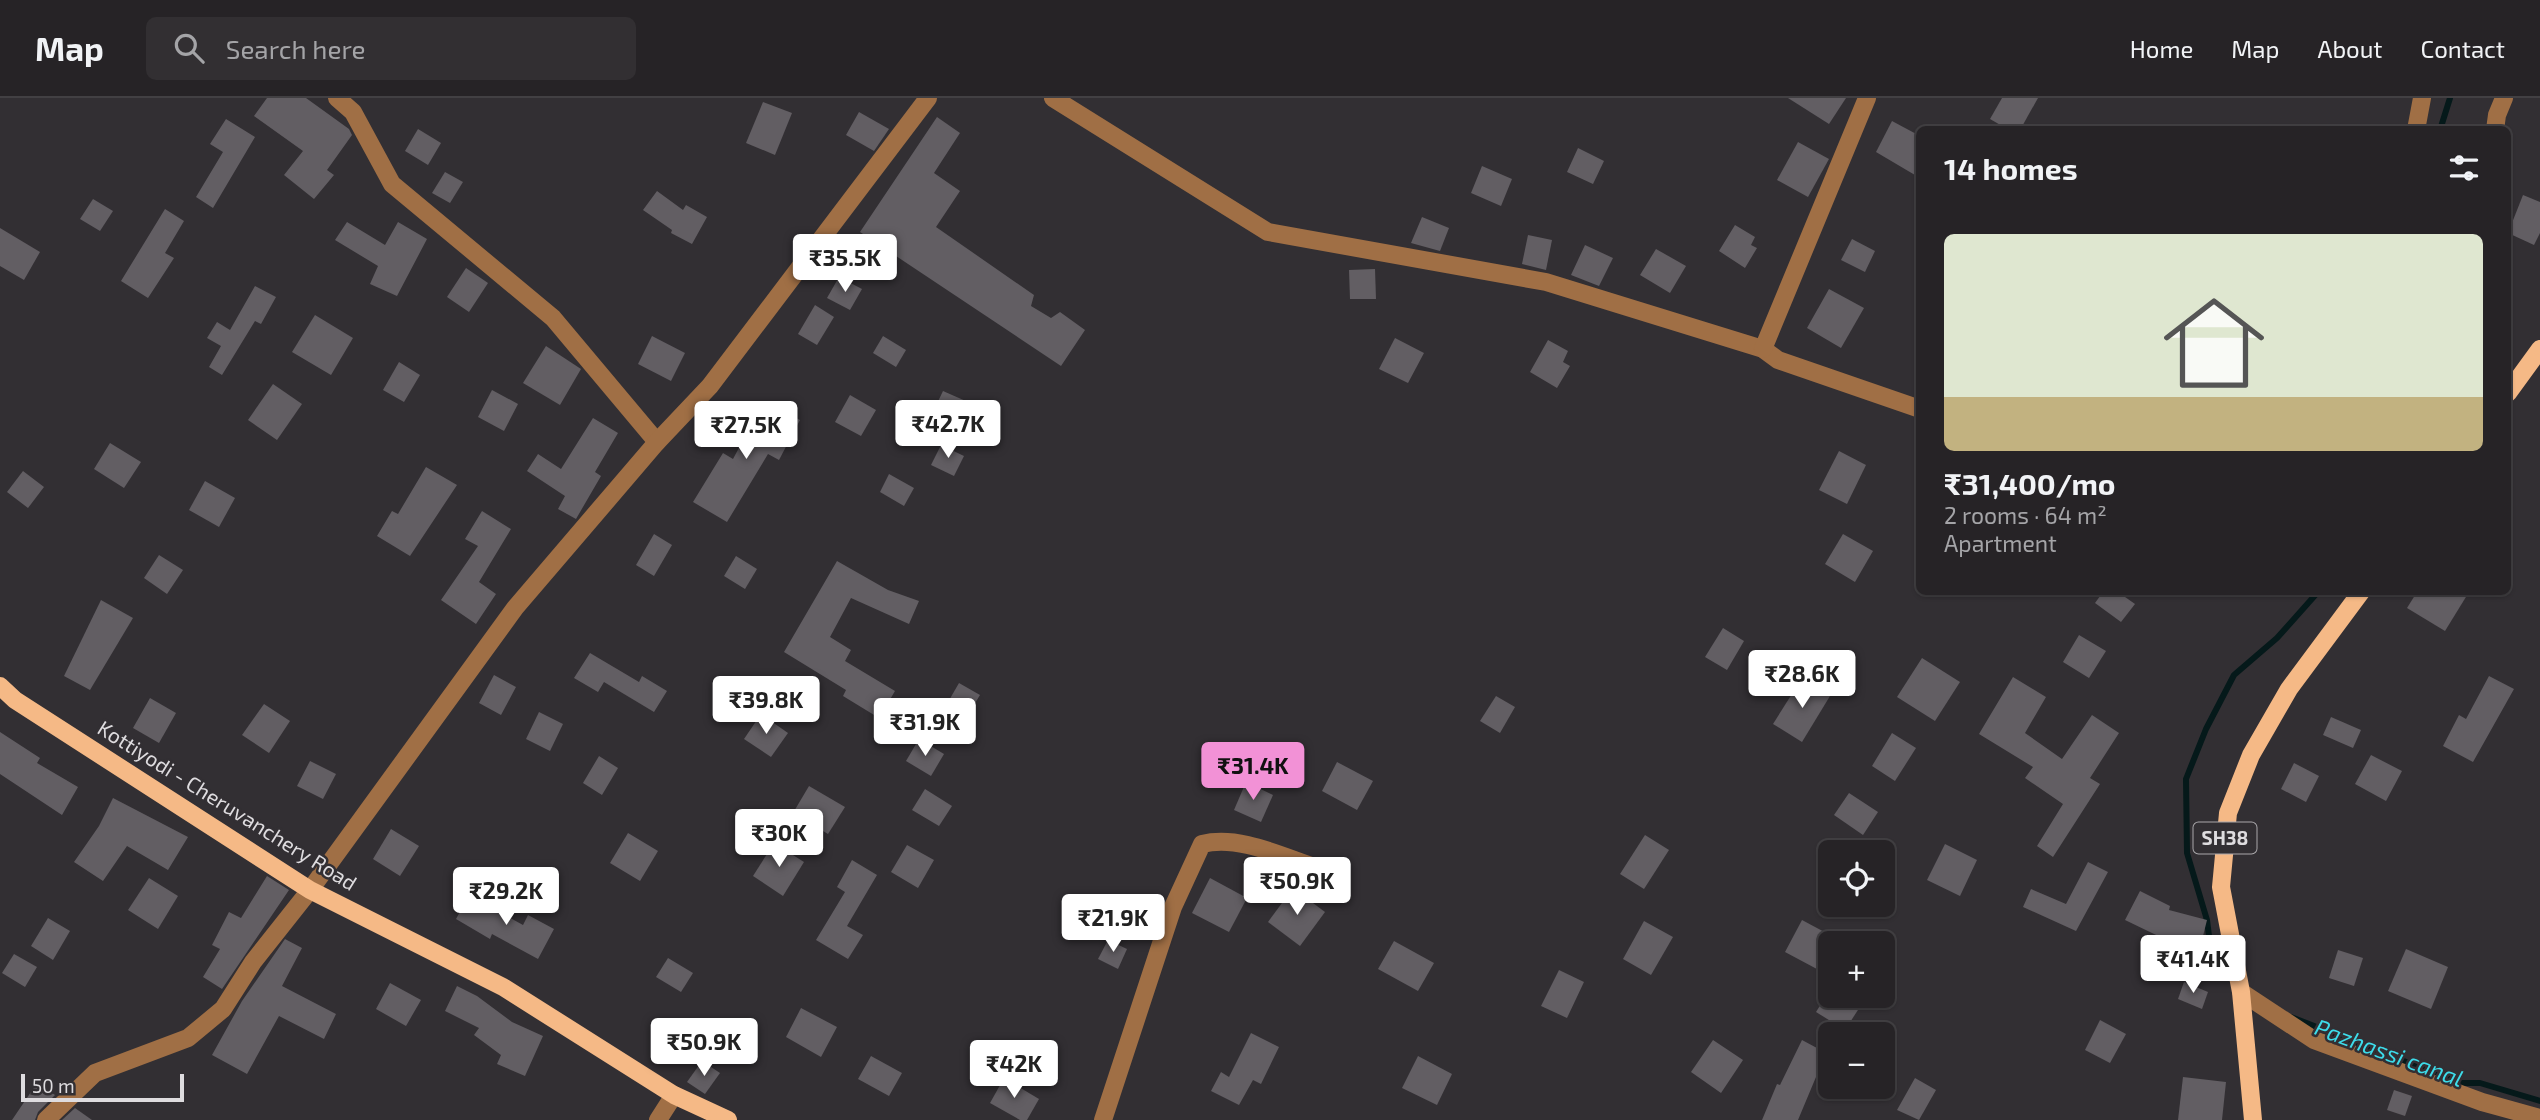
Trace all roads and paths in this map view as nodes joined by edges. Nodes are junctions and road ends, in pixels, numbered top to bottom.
1 (337, 98) edge
2 (928, 98) edge
3 (1053, 98) edge
4 (1867, 98) edge
5 (2423, 98) edge
6 (2504, 98) edge
7 (2417, 126) edge
8 (2496, 126) edge
9 (1763, 349) junction
10 (2540, 349) edge
11 (2511, 389) edge
12 (1916, 408) edge
13 (657, 442) junction
14 (2359, 595) edge
15 (0, 686) edge
16 (1327, 871) dead end
17 (310, 890) junction
18 (2241, 992) junction
19 (674, 1095) junction
20 (2540, 1118) edge
21 (46, 1120) edge
22 (658, 1120) edge
23 (728, 1120) edge
24 (1103, 1120) edge
25 (2253, 1120) edge

1 - 13 street
2 - 13 street
3 - 9 street
4 - 9 street
5 - 7 street
6 - 8 street
9 - 12 street
10 - 11 main road
13 - 17 street
14 - 18 main road, SH38
15 - 17 main road, Kottiyodi - Cheruvanchery Road
16 - 24 street
17 - 19 main road, Kottiyodi - Cheruvanchery Road
17 - 21 street
18 - 20 street
18 - 25 main road, SH38
19 - 22 street
19 - 23 main road, Kottiyodi - Cheruvanchery Road

